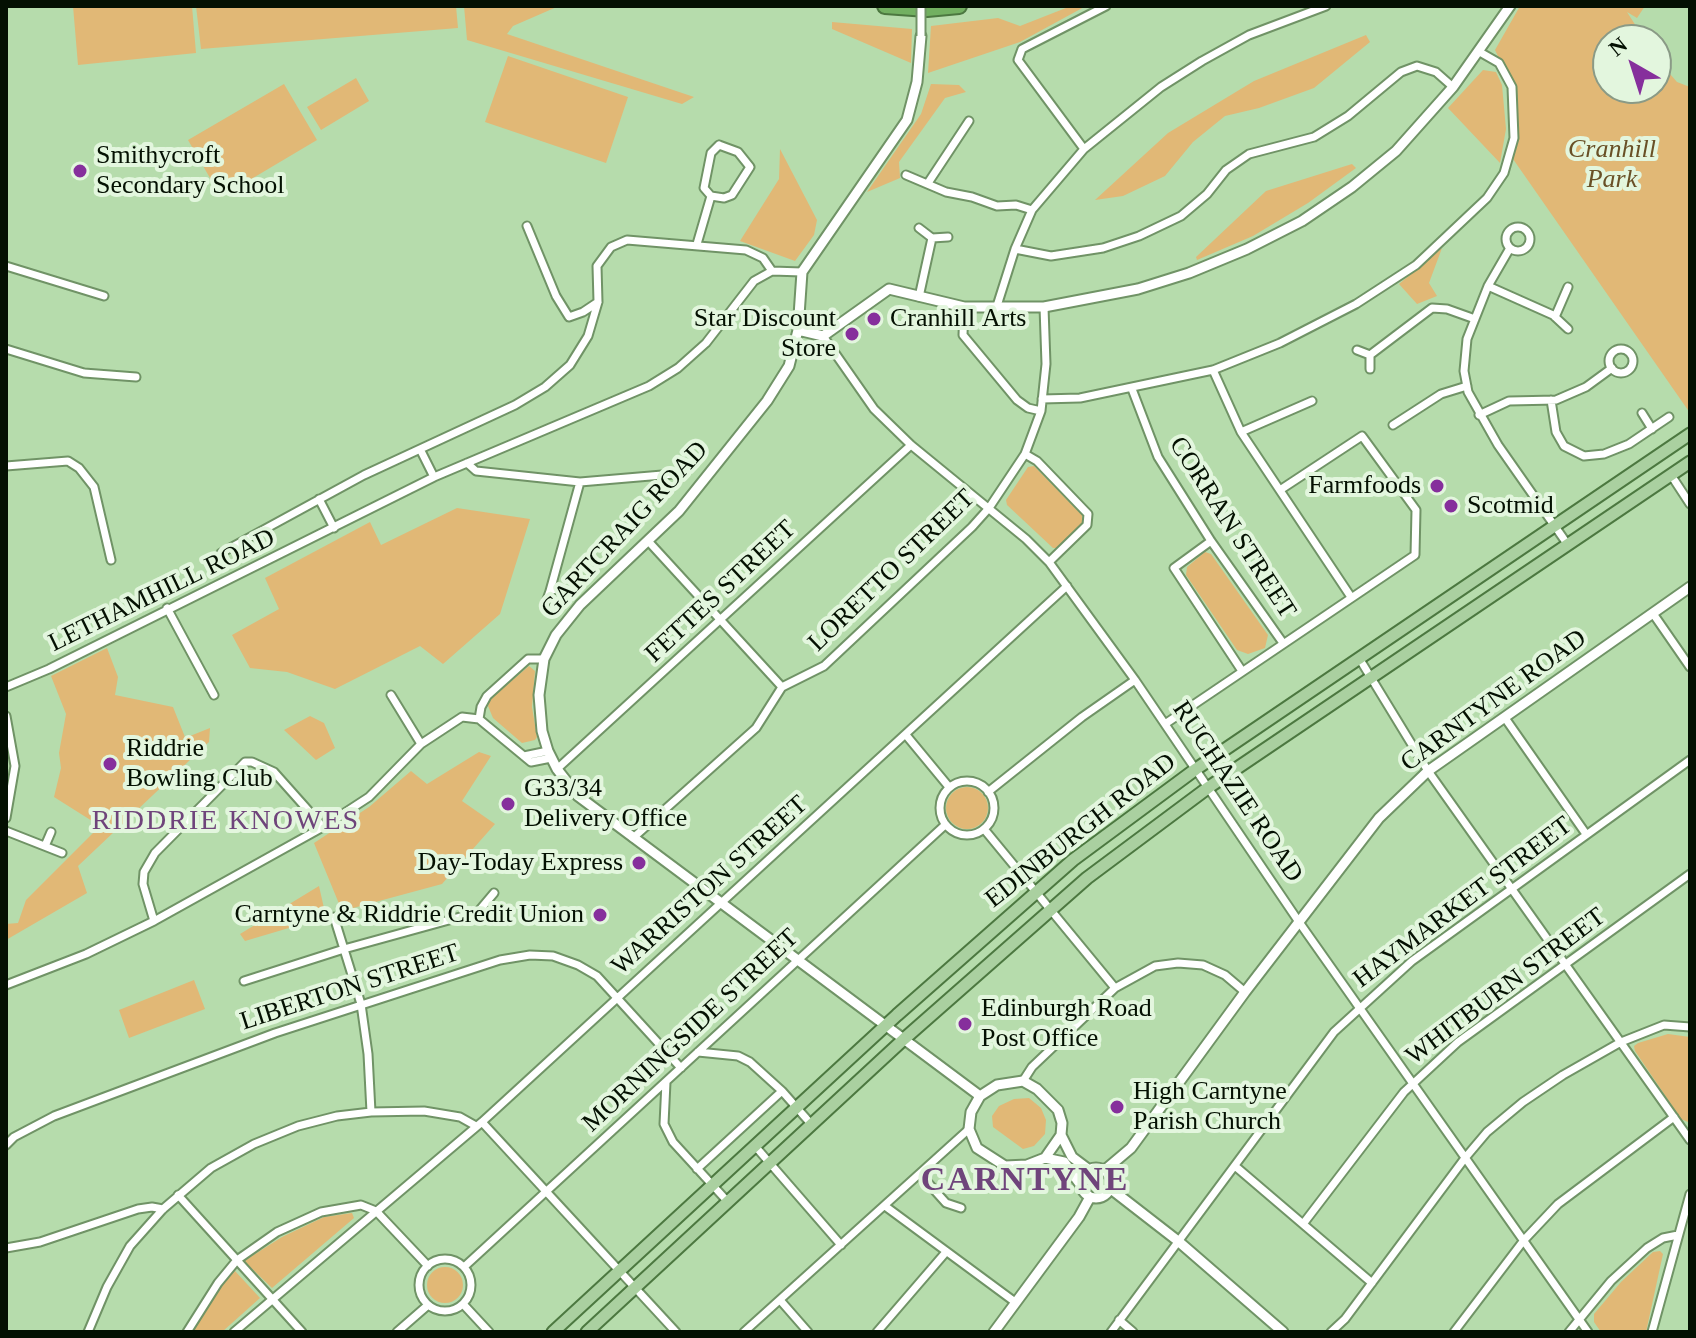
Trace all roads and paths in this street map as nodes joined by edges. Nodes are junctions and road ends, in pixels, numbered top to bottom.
1 (885, 6) edge
2 (921, 6) edge
3 (959, 6) edge
4 (1106, 6) edge
5 (1326, 6) edge
6 (1510, 6) edge
7 (1311, 8) edge
8 (921, 36) joint
9 (1478, 51) junction
10 (1453, 87) junction
11 (969, 121) dead end
12 (1084, 149) junction
13 (906, 175) dead end
14 (928, 183) junction
15 (711, 196) junction
16 (1032, 210) junction
17 (527, 226) dead end
18 (919, 228) dead end
19 (948, 237) dead end
20 (932, 238) junction
21 (697, 244) junction
22 (1510, 248) dead end
23 (1015, 249) junction
24 (6, 266) edge
25 (772, 271) junction
26 (802, 272) junction
27 (1488, 286) junction
28 (1568, 287) dead end
29 (104, 296) dead end
30 (919, 297) junction
31 (598, 302) junction
32 (964, 307) junction
33 (1044, 307) junction
34 (996, 309) junction
35 (1555, 317) junction
36 (1475, 319) junction
37 (1568, 329) dead end
38 (798, 330) junction
39 (823, 336) junction
40 (6, 349) edge
41 (1357, 350) dead end
42 (1370, 355) junction
43 (1612, 368) dead end
44 (1370, 369) dead end
45 (1213, 370) junction
46 (136, 377) dead end
47 (1467, 386) junction
48 (1132, 389) junction
49 (1042, 399) junction
50 (1551, 400) junction
51 (1312, 401) dead end
52 (1041, 411) junction
53 (1642, 413) dead end
54 (1479, 415) junction
55 (1669, 417) dead end
56 (1393, 425) dead end
57 (1652, 429) junction
58 (1241, 432) junction
59 (1690, 434) edge
60 (911, 445) junction
61 (421, 451) junction
62 (1025, 454) junction
63 (1690, 462) edge
64 (467, 463) junction
65 (6, 466) edge
66 (674, 474) dead end
67 (1671, 475) junction
68 (434, 477) junction
69 (1627, 477) junction
70 (580, 482) junction
71 (1280, 490) junction
72 (1639, 496) junction
73 (319, 499) junction
74 (1690, 504) edge
75 (989, 508) junction
76 (1555, 526) junction
77 (334, 528) junction
78 (1211, 541) junction
79 (649, 542) junction
80 (1568, 545) junction
81 (221, 553) dead end
82 (111, 560) dead end
83 (1049, 562) junction
84 (1067, 586) junction
85 (1690, 587) edge
86 (559, 588) dead end
87 (550, 591) junction
88 (1351, 597) junction
89 (545, 605) dead end
90 (167, 608) junction
91 (1654, 615) junction
92 (721, 619) junction
93 (1283, 643) junction
94 (1359, 658) junction
95 (543, 663) junction
96 (1690, 667) edge
97 (1242, 671) junction
98 (1371, 678) junction
99 (1135, 680) junction
100 (6, 687) edge
101 (782, 687) junction
102 (214, 695) dead end
103 (391, 695) dead end
104 (6, 716) edge
105 (1505, 718) junction
106 (479, 719) junction
107 (1165, 724) junction
108 (906, 735) junction
109 (421, 744) junction
110 (550, 754) junction
111 (1690, 760) edge
112 (557, 769) junction
113 (1196, 769) junction
114 (1428, 771) junction
115 (949, 787) junction
116 (1209, 787) junction
117 (988, 792) junction
118 (6, 818) edge
119 (945, 825) junction
120 (323, 827) junction
121 (984, 829) junction
122 (6, 831) edge
123 (51, 832) dead end
124 (1586, 834) junction
125 (633, 838) junction
126 (45, 846) junction
127 (62, 853) dead end
128 (1690, 874) edge
129 (1512, 888) junction
130 (1036, 891) junction
131 (494, 893) dead end
132 (721, 902) junction
133 (1051, 908) junction
134 (334, 917) dead end
135 (154, 921) junction
136 (1299, 922) junction
137 (344, 949) junction
138 (799, 960) junction
139 (1566, 965) junction
140 (244, 981) dead end
141 (6, 985) edge
142 (1115, 988) junction
143 (1245, 992) junction
144 (617, 997) junction
145 (361, 1004) junction
146 (1359, 1007) junction
147 (886, 1025) junction
148 (1690, 1027) edge
149 (904, 1039) junction
150 (1621, 1042) junction
151 (698, 1052) junction
152 (681, 1068) junction
153 (1023, 1081) junction
154 (666, 1082) junction
155 (1413, 1083) junction
156 (782, 1091) junction
157 (980, 1096) junction
158 (797, 1108) junction
159 (371, 1112) junction
160 (1674, 1117) junction
161 (479, 1124) junction
162 (812, 1125) junction
163 (969, 1129) junction
164 (1061, 1135) junction
165 (1690, 1140) edge
166 (6, 1145) edge
167 (755, 1146) junction
168 (1045, 1158) junction
169 (1465, 1158) junction
170 (770, 1163) junction
171 (1235, 1166) junction
172 (697, 1169) junction
173 (1088, 1169) junction
174 (1105, 1170) junction
175 (920, 1174) junction
176 (1080, 1184) junction
177 (712, 1185) junction
178 (1111, 1189) junction
179 (546, 1192) junction
180 (1690, 1194) edge
181 (178, 1195) junction
182 (1090, 1197) junction
183 (728, 1202) junction
184 (885, 1206) junction
185 (961, 1208) dead end
186 (163, 1209) junction
187 (376, 1211) junction
188 (1303, 1224) junction
189 (1678, 1235) junction
190 (1524, 1240) junction
191 (1178, 1241) junction
192 (841, 1245) junction
193 (6, 1248) edge
194 (946, 1252) junction
195 (237, 1260) junction
196 (428, 1266) junction
197 (464, 1267) junction
198 (620, 1270) junction
199 (1372, 1283) junction
200 (636, 1287) junction
201 (272, 1299) junction
202 (780, 1300) junction
203 (1015, 1302) junction
204 (463, 1304) junction
205 (428, 1305) junction
206 (1578, 1319) junction
207 (1119, 1320) junction
208 (88, 1332) edge
209 (187, 1332) edge
210 (234, 1332) edge
211 (302, 1332) edge
212 (397, 1332) edge
213 (489, 1332) edge
214 (553, 1332) edge
215 (587, 1332) edge
216 (676, 1332) edge
217 (744, 1332) edge
218 (808, 1332) edge
219 (877, 1332) edge
220 (994, 1332) edge
221 (1111, 1332) edge
222 (1133, 1332) edge
223 (1283, 1332) edge
224 (1331, 1332) edge
225 (1454, 1332) edge
226 (1569, 1332) edge
227 (1588, 1332) edge
228 (1652, 1332) edge

1 - 3 highway
2 - 8 street, bridge
4 - 12 street
5 - 7 street
6 - 9 street
7 - 12 street
8 - 26 street
9 - 10 street
9 - 45 street
10 - 23 street
10 - 33 street
11 - 14 street
12 - 16 street
13 - 14 street
14 - 16 street
15 - 15 street
15 - 21 street
16 - 23 street
17 - 31 street
18 - 20 street
19 - 20 street
20 - 30 street
21 - 25 street, LETHAMHILL ROAD
21 - 31 street, LETHAMHILL ROAD
22 - 27 street
23 - 34 street
24 - 29 street
25 - 26 street
25 - 64 street, LETHAMHILL ROAD
26 - 38 street, GARTCRAIG ROAD
27 - 35 street
27 - 36 street
28 - 35 street
30 - 32 street
30 - 39 street
31 - 61 street, LETHAMHILL ROAD
32 - 34 street
32 - 52 street
33 - 34 street
33 - 49 street, LORETTO STREET
35 - 37 street
36 - 42 street
36 - 47 street
38 - 39 street
38 - 79 street, GARTCRAIG ROAD
39 - 60 street, RUCHAZIE ROAD
40 - 46 street
41 - 42 street
42 - 44 street
43 - 50 street
45 - 48 street
45 - 58 street
47 - 54 street
47 - 56 street
48 - 49 street
48 - 78 street, CORRAN STREET
49 - 52 street, LORETTO STREET
50 - 54 street
50 - 57 street
51 - 58 street
52 - 62 street, LORETTO STREET
53 - 57 street
54 - 76 street
55 - 57 street
58 - 71 street
59 - 69 main road, EDINBURGH ROAD
60 - 75 street, RUCHAZIE ROAD
60 - 92 street, FETTES STREET
61 - 68 street
61 - 73 street, LETHAMHILL ROAD
62 - 75 street, LORETTO STREET
62 - 83 street
63 - 67 main road, EDINBURGH ROAD
64 - 68 street, LETHAMHILL ROAD
64 - 70 street
65 - 82 street
66 - 70 street
67 - 72 main road, EDINBURGH ROAD
67 - 74 street
68 - 77 street, LETHAMHILL ROAD
69 - 72 main road
69 - 76 main road, EDINBURGH ROAD
70 - 87 street
71 - 88 street
71 - 88 street
72 - 80 main road, EDINBURGH ROAD
73 - 77 street
73 - 81 street, LETHAMHILL ROAD
75 - 83 street, RUCHAZIE ROAD
75 - 101 street, LORETTO STREET
76 - 80 street
76 - 94 main road, EDINBURGH ROAD
77 - 90 street, LETHAMHILL ROAD
78 - 93 street, CORRAN STREET
78 - 97 street
79 - 92 street
79 - 95 street, GARTCRAIG ROAD
80 - 98 main road, EDINBURGH ROAD
83 - 84 street, RUCHAZIE ROAD
84 - 99 street, RUCHAZIE ROAD
84 - 108 street, WARRISTON STREET
85 - 91 street, CARNTYNE ROAD
86 - 87 street
87 - 89 street
88 - 93 street
90 - 100 street, LETHAMHILL ROAD
90 - 102 street
91 - 96 street
91 - 105 street, CARNTYNE ROAD
92 - 101 street
92 - 112 street, FETTES STREET
93 - 97 street
94 - 98 street
94 - 113 main road, EDINBURGH ROAD
95 - 106 street
95 - 110 street, GARTCRAIG ROAD
97 - 107 street
98 - 114 street
98 - 116 main road, EDINBURGH ROAD
99 - 107 street, RUCHAZIE ROAD
99 - 117 street
101 - 125 street
103 - 109 street
104 - 118 street
105 - 114 street, CARNTYNE ROAD
105 - 124 street
106 - 109 street
106 - 110 street
107 - 113 street, RUCHAZIE ROAD
108 - 115 street
108 - 132 street, WARRISTON STREET
109 - 120 street
110 - 112 street, GARTCRAIG ROAD
111 - 124 street, HAYMARKET STREET
112 - 125 street, GARTCRAIG ROAD
113 - 116 street, RUCHAZIE ROAD
113 - 130 main road, EDINBURGH ROAD
114 - 129 street
114 - 136 street, CARNTYNE ROAD
115 - 117 street
115 - 119 street
116 - 133 main road, EDINBURGH ROAD
116 - 136 street, RUCHAZIE ROAD
117 - 121 street
119 - 121 street
119 - 138 street, MORNINGSIDE STREET
120 - 135 street
120 - 135 street
121 - 130 street
122 - 126 street
123 - 126 street
124 - 129 street, HAYMARKET STREET
125 - 132 street, GARTCRAIG ROAD
126 - 127 street
128 - 139 street, WHITBURN STREET
129 - 139 street
129 - 146 street, HAYMARKET STREET
130 - 133 street
130 - 147 main road, EDINBURGH ROAD
131 - 137 street
132 - 138 street, GARTCRAIG ROAD
132 - 144 street, WARRISTON STREET
133 - 142 street
133 - 149 main road, EDINBURGH ROAD
134 - 137 street
135 - 141 street
136 - 143 street, CARNTYNE ROAD
136 - 146 street, RUCHAZIE ROAD
137 - 140 street
137 - 145 street
138 - 147 street, GARTCRAIG ROAD
138 - 151 street, MORNINGSIDE STREET
139 - 150 street
139 - 155 street, WHITBURN STREET
142 - 143 street
142 - 153 street
143 - 174 street, CARNTYNE ROAD
144 - 145 street, LIBERTON STREET
144 - 152 street, LIBERTON STREET
144 - 161 street, WARRISTON STREET
145 - 159 street
145 - 166 street, LIBERTON STREET
146 - 155 street, RUCHAZIE ROAD
146 - 171 street, HAYMARKET STREET
147 - 149 street, GARTCRAIG ROAD
147 - 158 main road, EDINBURGH ROAD
148 - 150 street
149 - 157 street, GARTCRAIG ROAD
149 - 162 main road, EDINBURGH ROAD
150 - 160 street
150 - 169 street
151 - 152 street, MORNINGSIDE STREET
151 - 156 street
152 - 154 street, MORNINGSIDE STREET
153 - 157 street
153 - 164 street
154 - 172 street
154 - 179 street, MORNINGSIDE STREET
155 - 169 street, RUCHAZIE ROAD
155 - 188 street, WHITBURN STREET
156 - 158 street
156 - 172 street
157 - 163 street
158 - 162 street
158 - 167 main road, EDINBURGH ROAD
159 - 161 street
159 - 181 street
160 - 165 street
160 - 190 street
161 - 179 street
161 - 187 street, WARRISTON STREET
162 - 170 main road, EDINBURGH ROAD
163 - 168 street
163 - 175 street
164 - 168 street
164 - 173 street
167 - 170 street
167 - 177 main road, EDINBURGH ROAD
168 - 176 street
169 - 190 street, RUCHAZIE ROAD
169 - 199 street
170 - 183 main road, EDINBURGH ROAD
170 - 192 street
171 - 188 street
171 - 191 street, HAYMARKET STREET
172 - 177 street
173 - 174 street
173 - 176 street
174 - 178 street
175 - 184 street
175 - 185 street
176 - 182 street
177 - 183 street
177 - 198 main road, EDINBURGH ROAD
178 - 182 street
178 - 191 street
179 - 197 street, MORNINGSIDE STREET
179 - 198 street
180 - 189 street
181 - 186 street
181 - 195 street
182 - 203 street
183 - 200 main road, EDINBURGH ROAD
184 - 192 street
184 - 194 street
186 - 193 street
186 - 208 street
187 - 195 street
187 - 196 street
187 - 201 street, WARRISTON STREET
188 - 199 street
189 - 206 street
189 - 228 street
190 - 206 street, RUCHAZIE ROAD
190 - 225 street
191 - 207 street, HAYMARKET STREET
191 - 223 street
192 - 202 street
194 - 203 street
194 - 219 street
195 - 201 street
195 - 209 street
196 - 197 street
196 - 205 street
197 - 204 street
198 - 200 street
198 - 214 main road, EDINBURGH ROAD
199 - 224 street
200 - 215 main road, EDINBURGH ROAD
200 - 216 street
201 - 210 street, WARRISTON STREET
201 - 211 street
202 - 217 street
202 - 218 street
203 - 220 street
204 - 205 street
204 - 213 street
205 - 212 street
206 - 226 street
206 - 227 street, RUCHAZIE ROAD
207 - 221 street, HAYMARKET STREET
207 - 222 street

